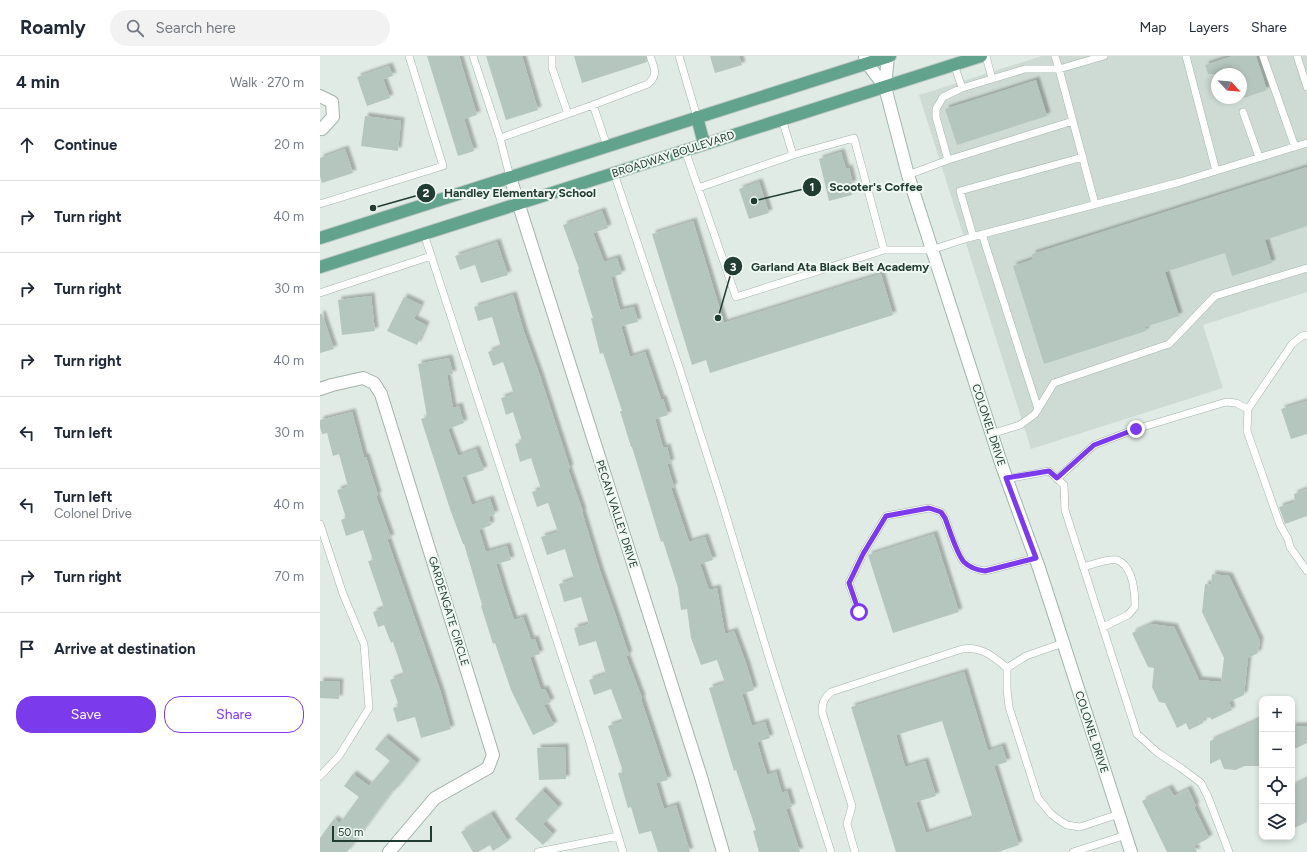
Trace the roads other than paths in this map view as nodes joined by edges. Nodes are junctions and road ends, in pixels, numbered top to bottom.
1 (409, 56) edge
2 (473, 56) edge
3 (552, 56) edge
4 (650, 56) edge
5 (679, 56) edge
6 (889, 56) edge
7 (981, 56) edge
8 (986, 56) edge
9 (1055, 56) edge
10 (1104, 56) edge
11 (1186, 56) edge
12 (1263, 56) edge
13 (1297, 56) edge
14 (866, 60) edge
15 (954, 64) junction
16 (1059, 68) junction
17 (992, 79) junction
18 (885, 87) junction
19 (1307, 87) edge
20 (962, 88) junction
21 (320, 96) edge
22 (594, 105) junction
23 (1243, 112) dead end
24 (568, 114) junction
25 (697, 117) junction
26 (782, 119) junction
27 (1073, 121) junction
28 (320, 128) edge
29 (500, 138) junction
30 (1307, 143) edge
31 (704, 144) junction
32 (607, 146) junction
33 (1295, 147) junction
34 (685, 150) junction
35 (793, 155) junction
36 (1083, 157) junction
37 (1259, 158) junction
38 (948, 160) junction
39 (1216, 171) junction
40 (614, 173) junction
41 (908, 175) junction
42 (510, 177) junction
43 (698, 188) junction
44 (320, 204) edge
45 (518, 204) junction
46 (1095, 204) junction
47 (424, 234) junction
48 (982, 234) junction
49 (973, 236) junction
50 (320, 238) edge
51 (884, 250) junction
52 (931, 250) junction
53 (431, 256) junction
54 (320, 268) edge
55 (1307, 268) edge
56 (320, 293) edge
57 (1307, 334) edge
58 (320, 389) edge
59 (1038, 409) junction
60 (1248, 409) junction
61 (991, 434) junction
62 (1006, 478) junction
63 (1057, 478) junction
64 (320, 524) edge
65 (1036, 558) junction
66 (1083, 567) junction
67 (1307, 572) edge
68 (859, 612) dead end
69 (1103, 626) junction
70 (1064, 643) junction
71 (1007, 668) junction
72 (320, 776) edge
73 (1119, 814) junction
74 (1126, 835) junction
75 (618, 836) junction
76 (388, 852) edge
77 (538, 852) edge
78 (623, 852) edge
79 (723, 852) edge
80 (831, 852) edge
81 (855, 852) edge
82 (1073, 852) edge
83 (1131, 852) edge
84 (1229, 852) edge

1 - 44 lane
2 - 29 lane
3 - 24 lane
4 - 22 lane
5 - 25 lane
6 - 14 main road
6 - 18 street, COLONEL DRIVE
7 - 15 main road, BROADWAY BOULEVARD
8 - 17 lane
9 - 16 lane
10 - 16 lane
11 - 39 lane
12 - 33 lane
13 - 19 lane
14 - 18 street, COLONEL DRIVE
14 - 25 main road
15 - 18 main road, BROADWAY BOULEVARD
15 - 20 lane
16 - 17 lane
16 - 27 lane
17 - 20 lane
18 - 26 main road, BROADWAY BOULEVARD
18 - 41 street, COLONEL DRIVE
20 - 38 lane
21 - 28 street
22 - 24 lane
22 - 32 lane
23 - 37 lane
24 - 29 lane
25 - 31 main road
25 - 32 main road
26 - 31 main road, BROADWAY BOULEVARD
26 - 35 lane
27 - 36 lane
27 - 38 lane
29 - 42 lane
30 - 33 lane
31 - 34 main road, BROADWAY BOULEVARD
32 - 42 main road
33 - 37 lane
34 - 40 main road, BROADWAY BOULEVARD
34 - 43 lane
35 - 43 lane
35 - 51 lane
36 - 46 lane
36 - 49 lane
37 - 39 lane
38 - 41 lane
39 - 46 lane
40 - 45 main road, BROADWAY BOULEVARD
40 - 80 lane
41 - 52 street, COLONEL DRIVE
42 - 45 street, PECAN VALLEY DRIVE
42 - 50 main road
43 - 51 lane
45 - 47 main road, BROADWAY BOULEVARD
45 - 79 street, PECAN VALLEY DRIVE
46 - 48 lane
47 - 53 lane
47 - 54 main road, BROADWAY BOULEVARD
48 - 49 lane
48 - 59 lane
49 - 52 lane
51 - 52 lane
52 - 61 street, COLONEL DRIVE
53 - 56 lane
53 - 75 lane
55 - 59 lane
57 - 60 lane
58 - 76 street, GARDENGATE CIRCLE
59 - 61 lane
60 - 63 lane
60 - 67 lane
61 - 62 street, COLONEL DRIVE
62 - 63 lane
62 - 65 street, COLONEL DRIVE
63 - 66 lane
64 - 72 lane
65 - 68 lane
65 - 70 street, COLONEL DRIVE
66 - 69 lane
66 - 69 lane
69 - 84 lane
70 - 71 lane
70 - 73 street, COLONEL DRIVE
71 - 73 lane
71 - 81 lane
73 - 74 street, COLONEL DRIVE
74 - 82 lane
74 - 83 street, COLONEL DRIVE
75 - 77 lane
75 - 78 lane

